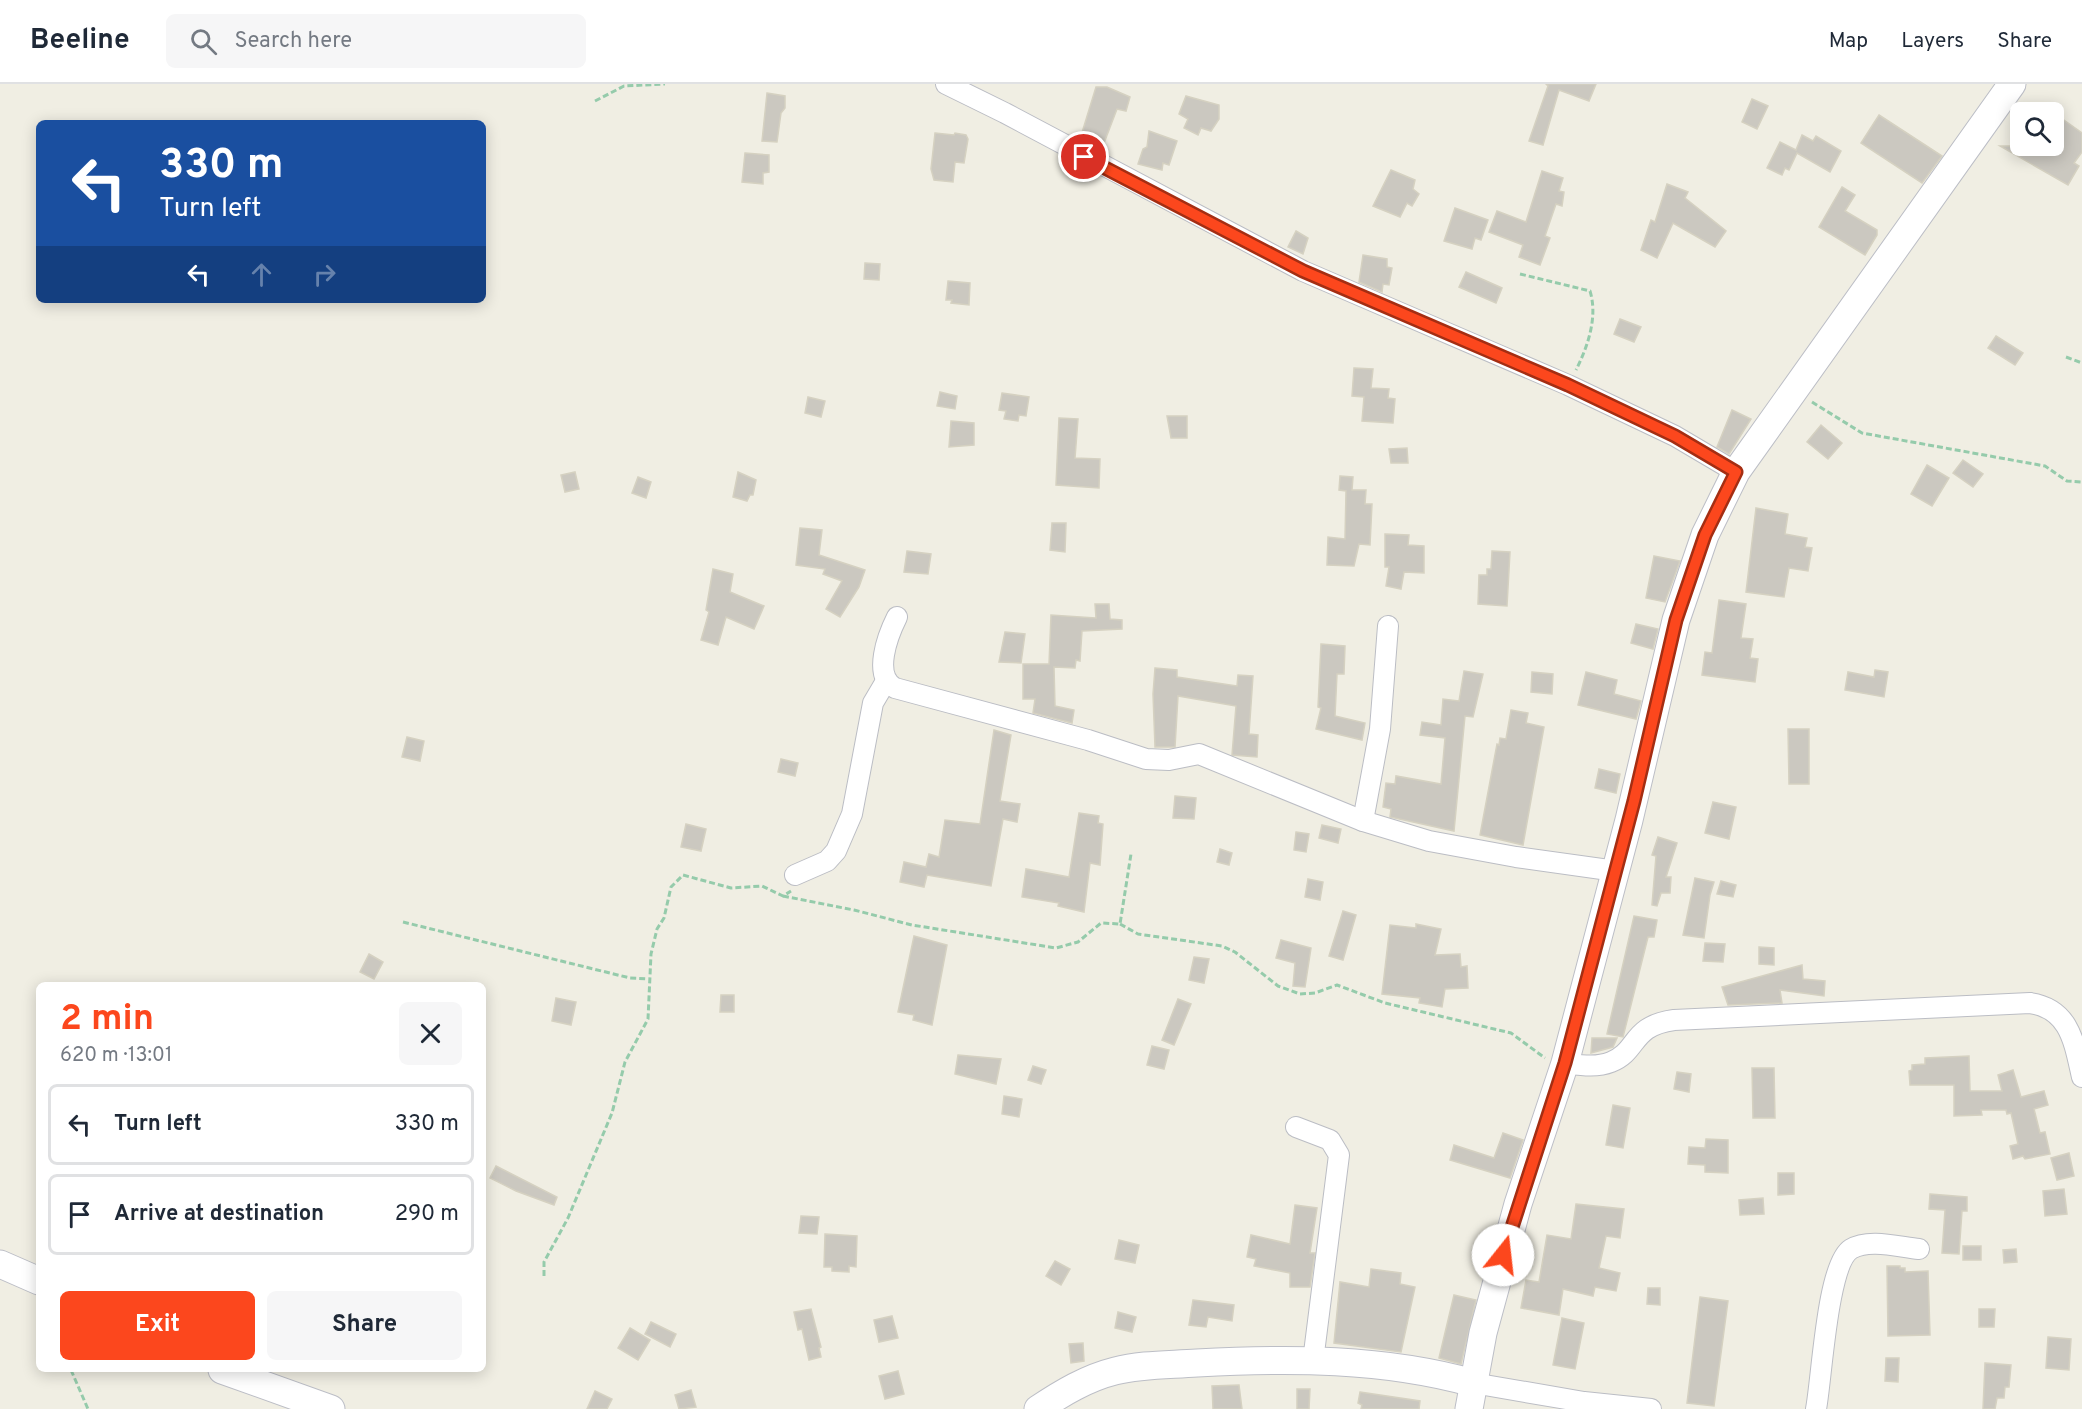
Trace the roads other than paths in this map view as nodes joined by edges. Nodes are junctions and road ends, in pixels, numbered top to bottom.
1 (2012, 84) edge
2 (952, 85) edge
3 (1736, 472) junction
4 (897, 617) dead end
5 (1388, 626) dead end
6 (886, 681) junction
7 (1363, 821) junction
8 (1616, 871) junction
9 (797, 881) road end
10 (1565, 1063) junction
11 (2082, 1077) edge
12 (1296, 1128) dead end
13 (1919, 1249) dead end
14 (0, 1264) edge
15 (36, 1280) edge
16 (1313, 1361) junction
17 (228, 1372) edge
18 (1473, 1383) junction
19 (331, 1409) edge
20 (1038, 1409) edge
21 (1469, 1409) edge
22 (1651, 1409) edge
23 (1816, 1409) edge

1 - 3 street
2 - 3 street
3 - 8 street
4 - 6 street
5 - 7 street
6 - 7 street
6 - 9 street
7 - 8 street
8 - 10 street
10 - 11 street
10 - 18 street
12 - 16 street
13 - 23 street
14 - 15 street
16 - 18 street
16 - 20 street
17 - 19 street
18 - 21 street
18 - 22 street

